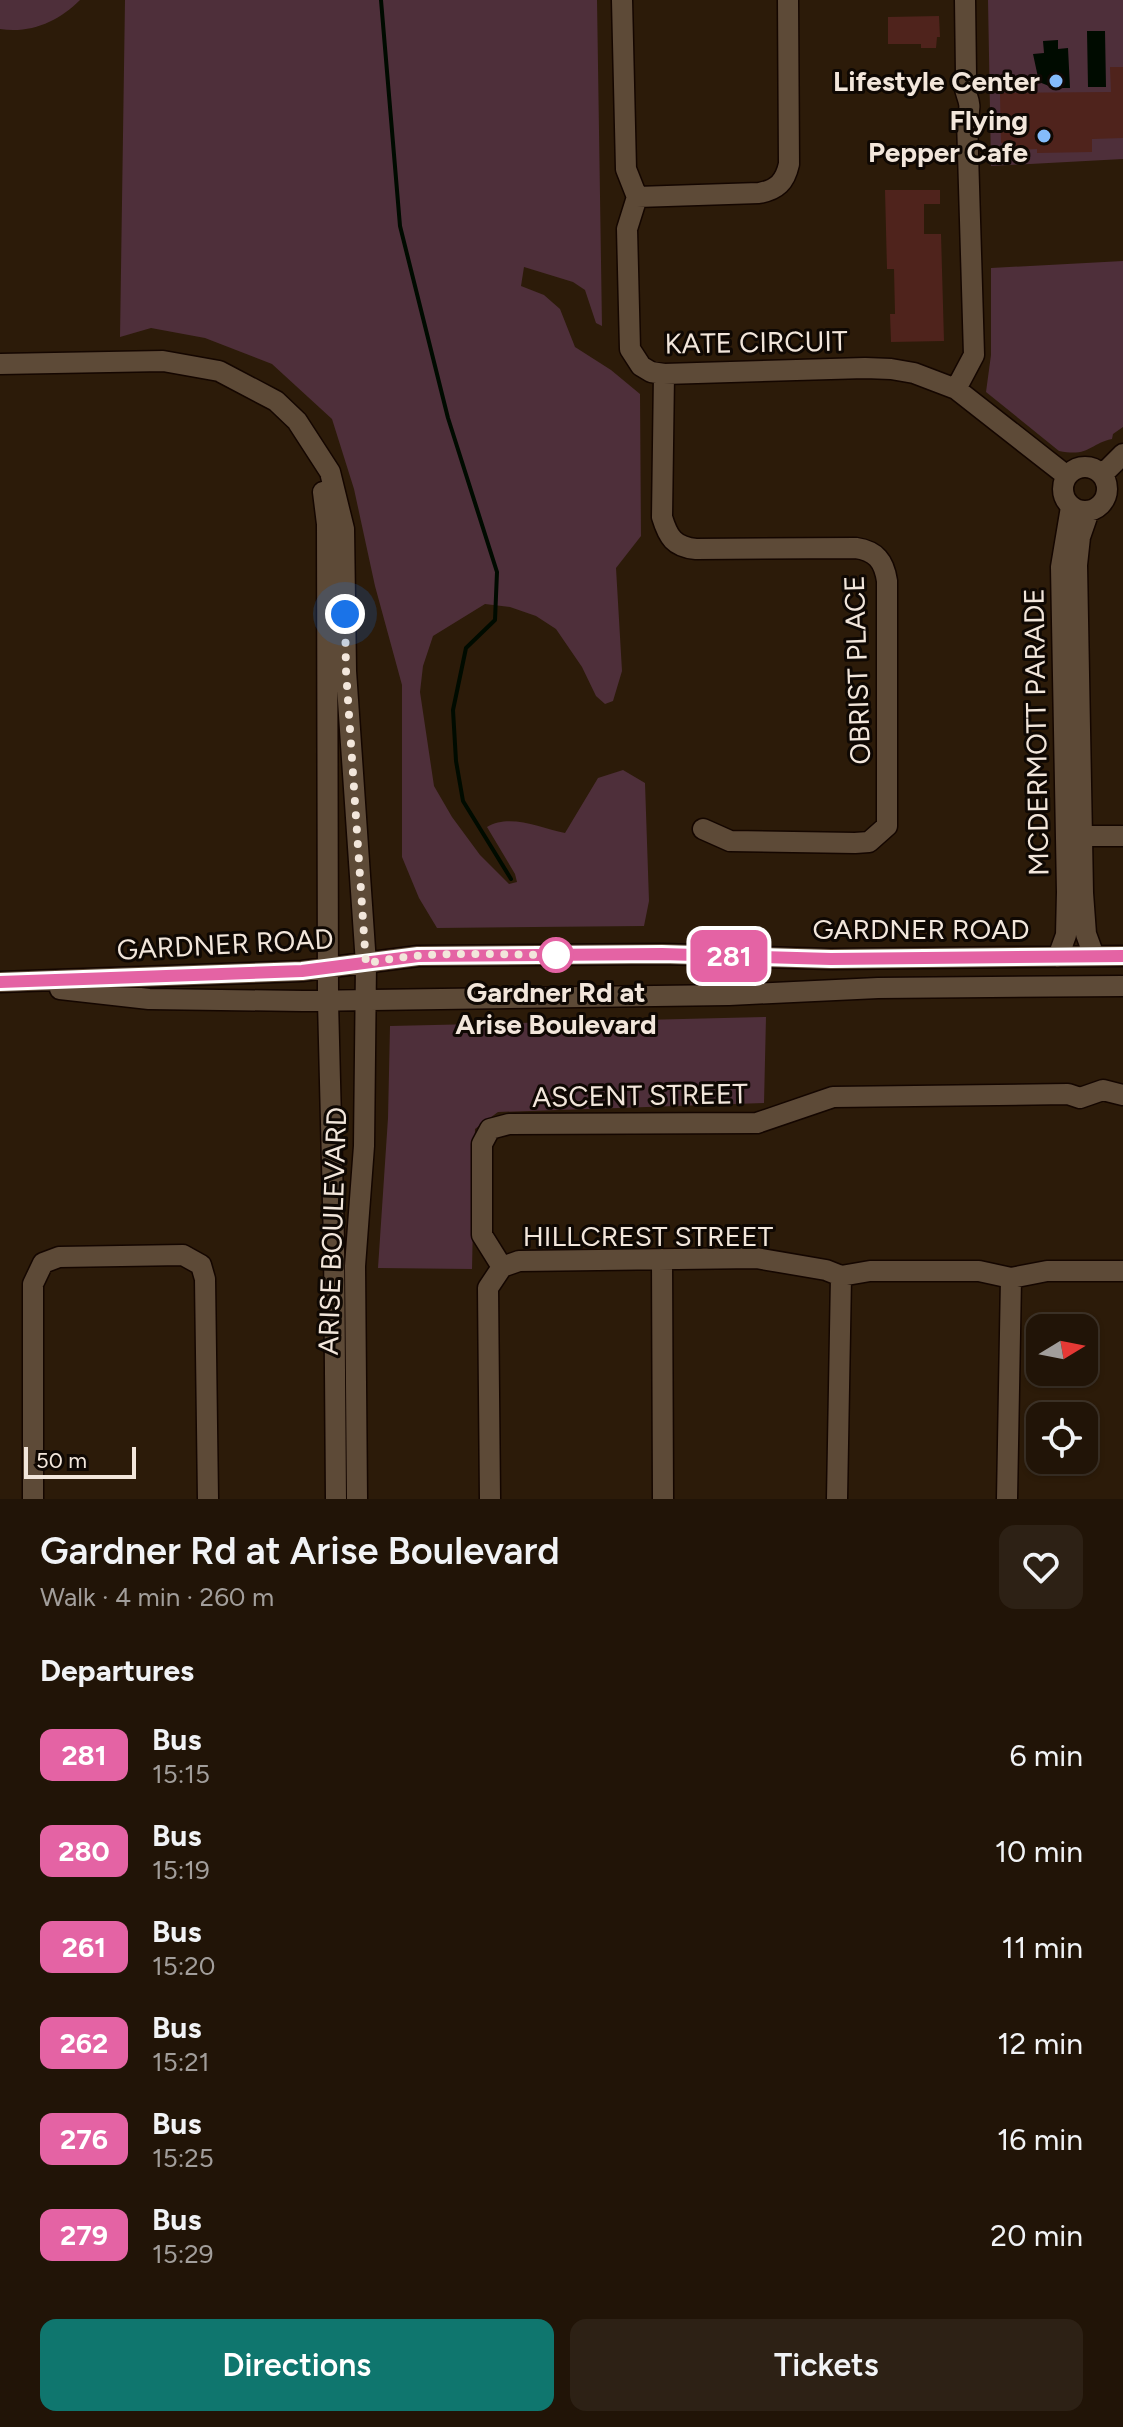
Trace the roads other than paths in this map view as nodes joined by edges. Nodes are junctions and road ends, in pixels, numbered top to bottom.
1 (622, 0) edge
2 (788, 0) edge
3 (965, 0) edge
4 (637, 197) junction
5 (0, 364) edge
6 (664, 374) junction
7 (956, 389) junction
8 (1123, 454) edge
9 (1103, 474) junction
10 (1067, 476) junction
11 (1080, 509) junction
12 (337, 671) junction
13 (703, 829) dead end
14 (1082, 836) junction
15 (1123, 836) edge
16 (1094, 956) junction
17 (1123, 956) edge
18 (1058, 957) junction
19 (831, 959) junction
20 (366, 964) junction
21 (328, 970) junction
22 (0, 982) edge
23 (1123, 986) edge
24 (878, 988) junction
25 (366, 1000) junction
26 (328, 1001) junction
27 (1123, 1095) edge
28 (662, 1259) junction
29 (502, 1267) junction
30 (1123, 1271) edge
31 (841, 1276) junction
32 (1011, 1278) junction
33 (33, 1499) edge
34 (208, 1499) edge
35 (336, 1499) edge
36 (357, 1499) edge
37 (490, 1499) edge
38 (663, 1499) edge
39 (837, 1499) edge
40 (1007, 1499) edge

1 - 4 street
2 - 4 street
3 - 7 street
4 - 6 street, KATE CIRCUIT
5 - 12 street
6 - 7 street, KATE CIRCUIT
6 - 13 street, OBRIST PLACE
7 - 10 street, KATE CIRCUIT
8 - 9 street
9 - 10 street
9 - 11 street
10 - 11 street
11 - 14 street, MCDERMOTT PARADE
11 - 18 street, MCDERMOTT PARADE
12 - 20 street, ARISE BOULEVARD
12 - 21 street, ARISE BOULEVARD
14 - 15 street
14 - 16 street, MCDERMOTT PARADE
16 - 17 street, GARDNER ROAD
16 - 18 street, GARDNER ROAD
18 - 19 street, GARDNER ROAD
19 - 20 street, GARDNER ROAD
19 - 24 street
20 - 21 street, GARDNER ROAD
20 - 25 street, ARISE BOULEVARD
21 - 22 street, GARDNER ROAD
21 - 26 street, ARISE BOULEVARD
22 - 26 street, GARDNER ROAD
23 - 24 street, GARDNER ROAD
24 - 25 street, GARDNER ROAD
25 - 26 street, GARDNER ROAD
25 - 36 street, ARISE BOULEVARD
26 - 35 street, ARISE BOULEVARD
27 - 29 street, ASCENT STREET
28 - 29 street, HILLCREST STREET
28 - 31 street, HILLCREST STREET
28 - 38 street
29 - 37 street, HILLCREST STREET
30 - 32 street, HILLCREST STREET
31 - 32 street, HILLCREST STREET
31 - 39 street
32 - 40 street
33 - 34 street

